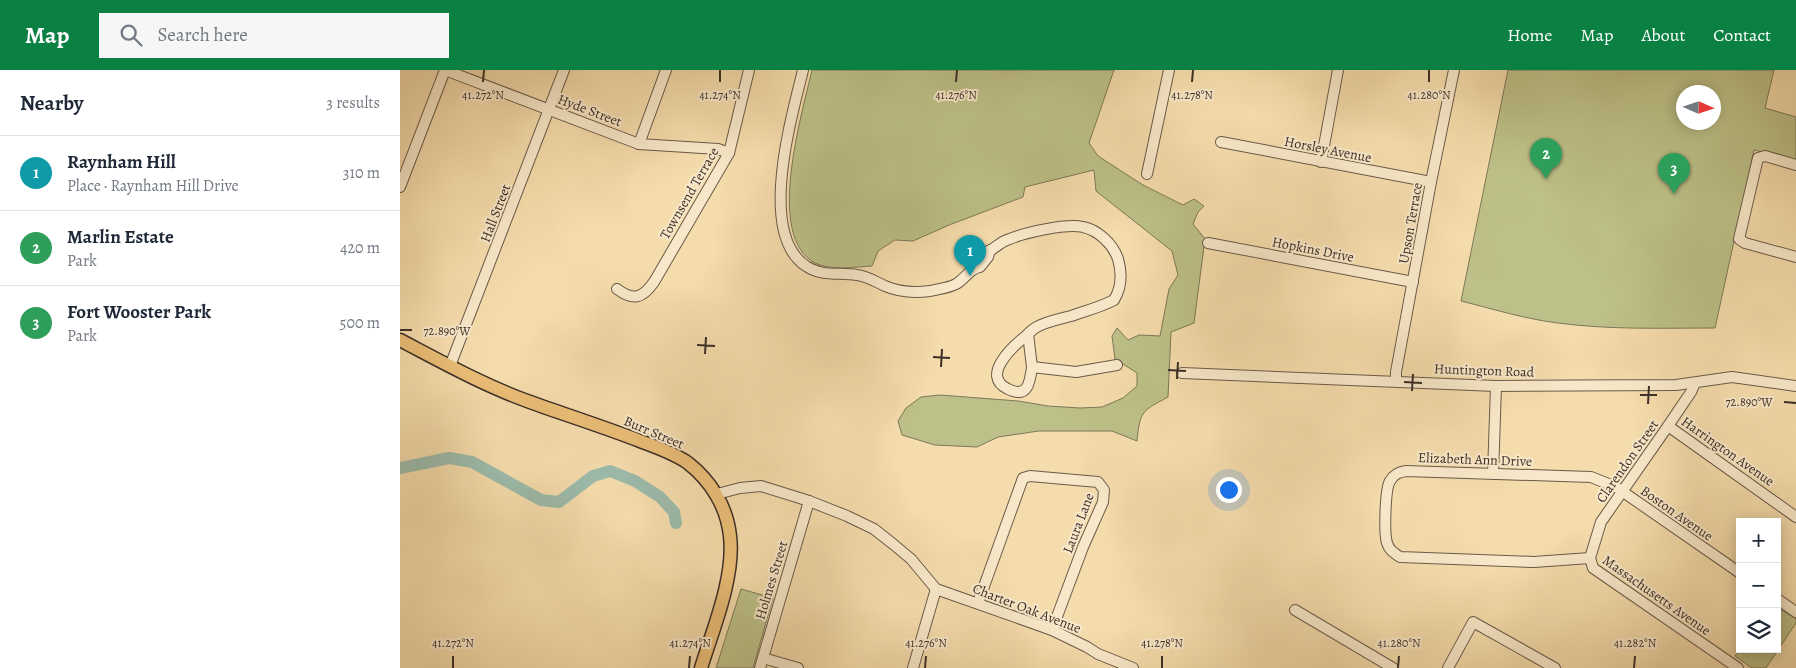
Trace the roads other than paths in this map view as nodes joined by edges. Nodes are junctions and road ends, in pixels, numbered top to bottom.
1 (445, 70) edge
2 (564, 70) edge
3 (666, 70) edge
4 (750, 70) edge
5 (803, 70) edge
6 (1169, 70) edge
7 (1338, 70) edge
8 (1454, 70) edge
9 (550, 109) junction
10 (1220, 142) dead end
11 (639, 144) junction
12 (729, 153) junction
13 (1321, 162) junction
14 (1796, 165) edge
15 (1147, 174) dead end
16 (402, 175) edge
17 (1431, 182) junction
18 (400, 187) edge
19 (1208, 243) dead end
20 (1796, 257) edge
21 (1413, 282) junction
22 (617, 289) dead end
23 (1028, 334) junction
24 (400, 340) edge
25 (1117, 365) dead end
26 (450, 366) junction
27 (1032, 367) junction
28 (1182, 373) dead end
29 (1396, 381) junction
30 (1695, 383) junction
31 (1496, 386) junction
32 (1796, 386) edge
33 (1668, 426) junction
34 (1492, 474) junction
35 (1623, 492) junction
36 (717, 494) junction
37 (809, 501) junction
38 (1796, 517) edge
39 (1590, 558) junction
40 (1736, 570) edge
41 (936, 589) junction
42 (1781, 602) edge
43 (978, 603) junction
44 (1294, 610) dead end
45 (1796, 612) edge
46 (1052, 630) junction
47 (761, 663) edge
48 (701, 668) edge
49 (798, 668) edge
50 (913, 668) edge
51 (1133, 668) edge
52 (1393, 668) edge
53 (1448, 668) edge
54 (1556, 668) edge
55 (1738, 668) edge

1 - 9 street, Hyde Street
1 - 16 street
2 - 9 street, Hall Street
3 - 11 street
4 - 12 street, Townsend Terrace
5 - 23 street
6 - 15 street
7 - 13 street
8 - 17 street, Upson Terrace
9 - 11 street, Hyde Street
9 - 26 street, Hall Street
10 - 13 street, Horsley Avenue
11 - 12 street, Hyde Street
12 - 22 street, Townsend Terrace
13 - 17 street, Horsley Avenue
14 - 20 street
16 - 18 street
17 - 21 street, Upson Terrace
19 - 21 street, Hopkins Drive
21 - 29 street, Upson Terrace
23 - 27 street
23 - 27 street
24 - 26 main road, Burr Street
25 - 27 street
26 - 36 main road, Burr Street
28 - 29 street, Huntington Road
29 - 31 street, Huntington Road
30 - 31 street, Huntington Road
30 - 32 street, Huntington Road
30 - 33 street, Clarendon Street
31 - 34 street
33 - 35 street, Clarendon Street
33 - 38 street, Harrington Avenue
34 - 35 street, Elizabeth Ann Drive
34 - 39 street, Elizabeth Ann Drive
35 - 39 street, Clarendon Street
35 - 40 street, Boston Avenue
36 - 37 street
36 - 48 main road
37 - 41 street
37 - 47 street, Holmes Street
39 - 55 street, Massachusetts Avenue
41 - 43 street, Charter Oak Avenue
41 - 50 street
42 - 45 street
43 - 46 street, Charter Oak Avenue
43 - 46 street, Laura Lane
44 - 52 street
46 - 51 street, Charter Oak Avenue
47 - 49 street
53 - 54 street

